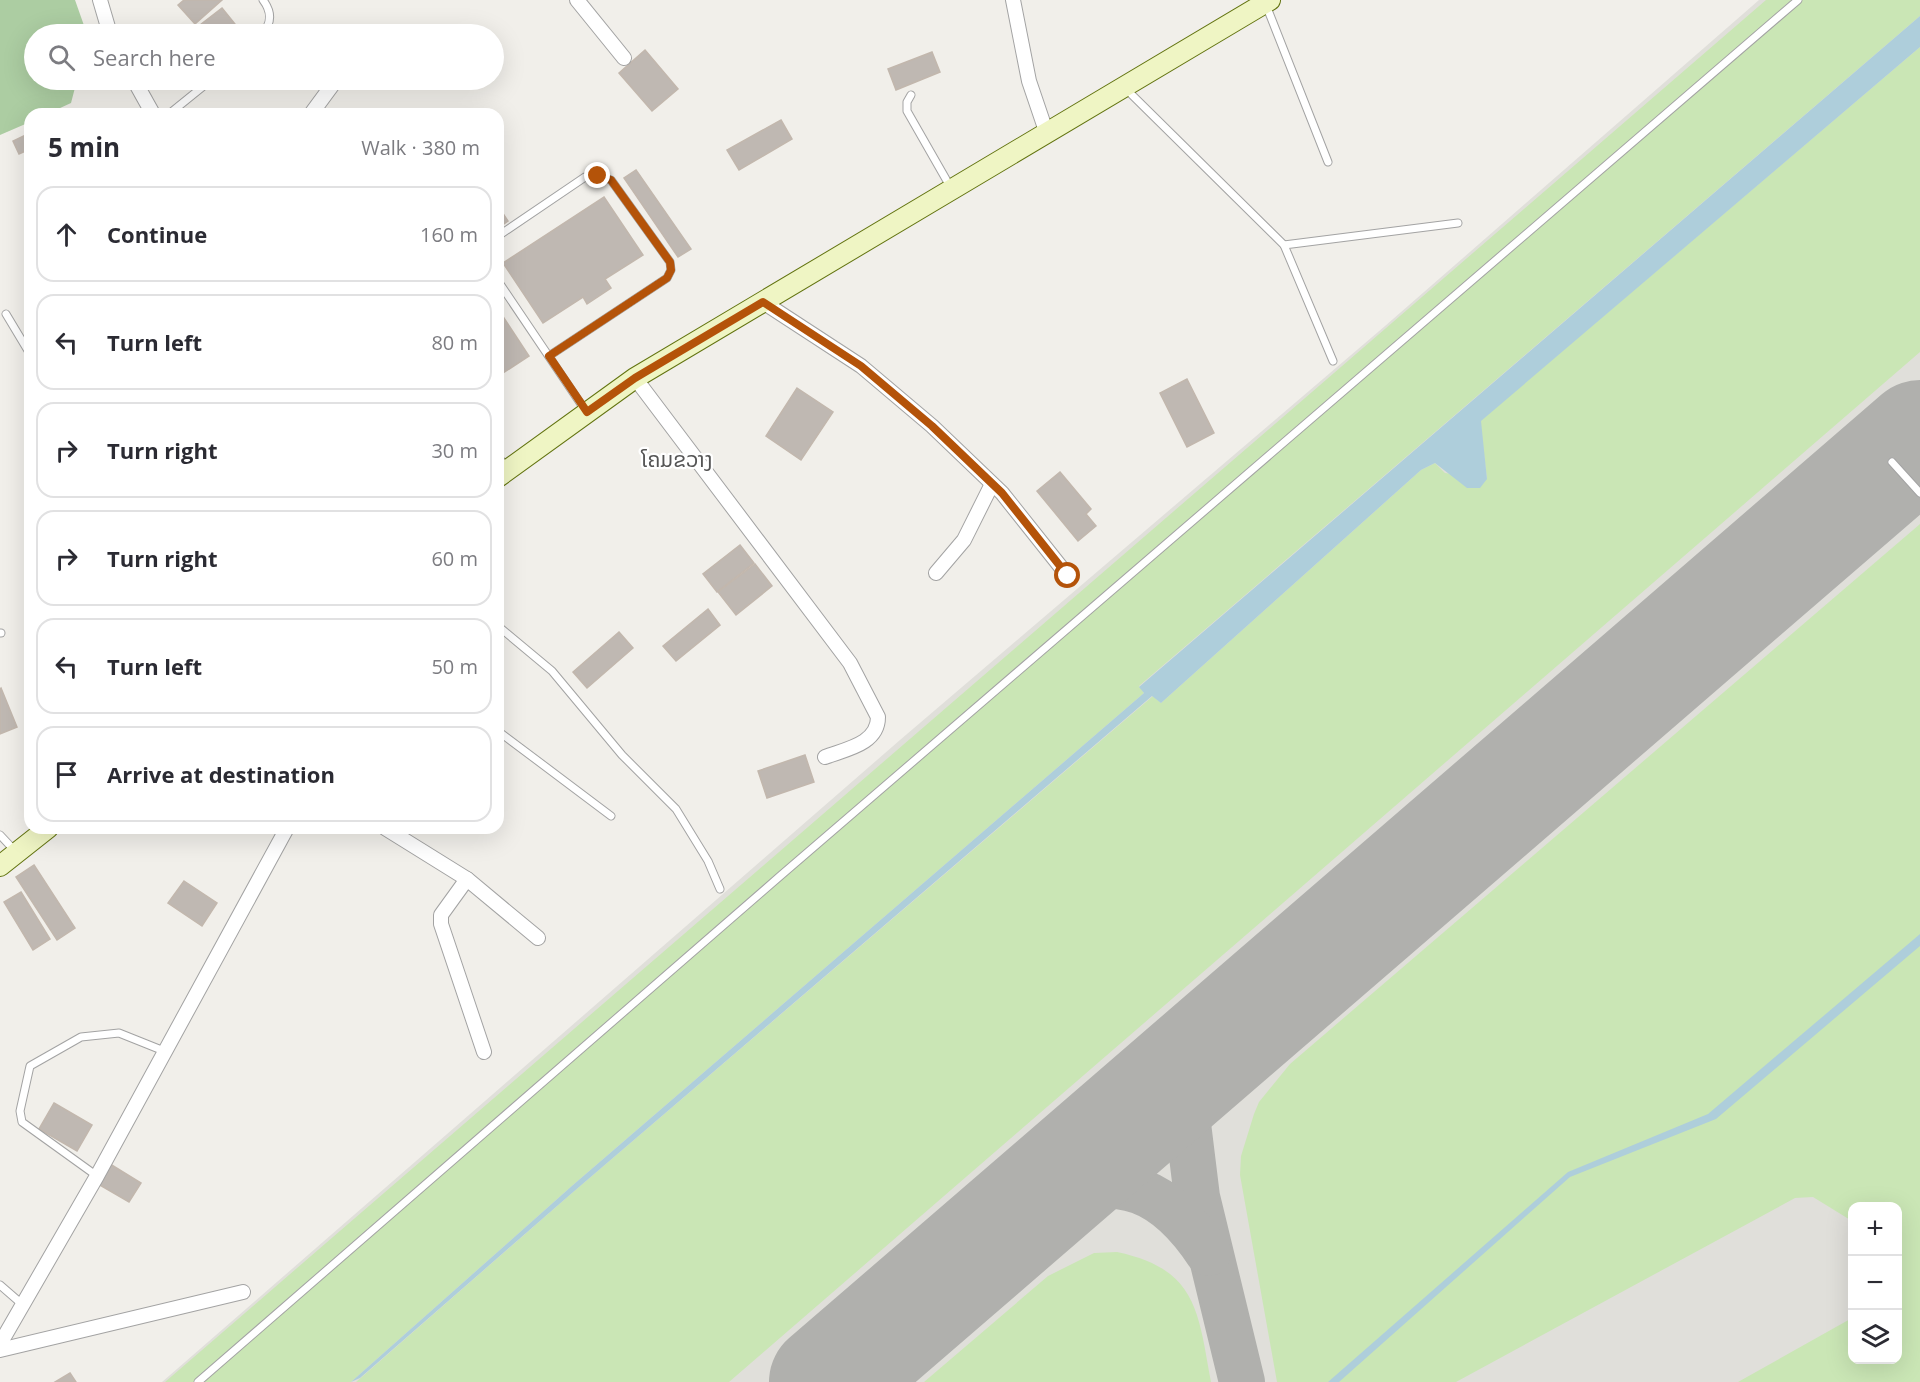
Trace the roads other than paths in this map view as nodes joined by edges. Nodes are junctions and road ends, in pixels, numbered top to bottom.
1 (100, 0) edge
2 (263, 0) edge
3 (577, 0) edge
4 (1013, 0) edge
5 (1798, 0) edge
6 (1267, 2) edge
7 (107, 24) edge
8 (268, 24) edge
9 (624, 58) dead end
10 (1123, 87) junction
11 (140, 90) edge
12 (199, 90) edge
13 (329, 90) edge
14 (911, 94) dead end
15 (150, 108) edge
16 (176, 108) edge
17 (315, 108) edge
18 (1047, 134) junction
19 (1328, 162) dead end
20 (952, 190) junction
21 (1458, 223) dead end
22 (504, 232) edge
23 (1284, 245) junction
24 (504, 290) edge
25 (763, 302) junction
26 (6, 314) dead end
27 (24, 344) edge
28 (549, 356) junction
29 (1333, 361) dead end
30 (635, 378) junction
31 (587, 412) junction
32 (1892, 462) dead end
33 (504, 465) edge
34 (992, 484) junction
35 (1920, 494) edge
36 (936, 573) dead end
37 (1068, 576) dead end
38 (504, 631) edge
39 (504, 736) edge
40 (825, 757) dead end
41 (610, 816) dead end
42 (41, 834) edge
43 (284, 834) edge
44 (395, 834) edge
45 (0, 836) edge
46 (17, 853) junction
47 (0, 866) edge
48 (467, 879) junction
49 (720, 889) dead end
50 (538, 938) dead end
51 (164, 1051) junction
52 (484, 1052) dead end
53 (96, 1176) junction
54 (0, 1285) edge
55 (243, 1292) dead end
56 (22, 1305) junction
57 (0, 1344) edge
58 (0, 1350) edge
59 (198, 1382) edge

1 - 7 street
2 - 8 lane
3 - 9 street
4 - 18 street
5 - 59 lane
6 - 10 main road
6 - 19 lane
10 - 18 main road
10 - 23 lane
11 - 15 street
12 - 16 lane
13 - 17 street
14 - 20 lane
18 - 20 main road
20 - 25 main road
21 - 23 lane
22 - 28 lane
23 - 29 lane
24 - 28 lane
25 - 30 main road
25 - 34 street
26 - 27 lane
28 - 31 lane
30 - 31 main road
30 - 40 street
31 - 33 main road
32 - 35 lane
34 - 36 street
34 - 37 street
38 - 49 lane
39 - 41 lane
42 - 46 main road
43 - 51 street
44 - 48 street
45 - 46 lane
46 - 47 main road
48 - 50 street
48 - 52 street
51 - 53 street
51 - 53 lane
53 - 56 street
54 - 56 lane
55 - 58 street
56 - 57 street

